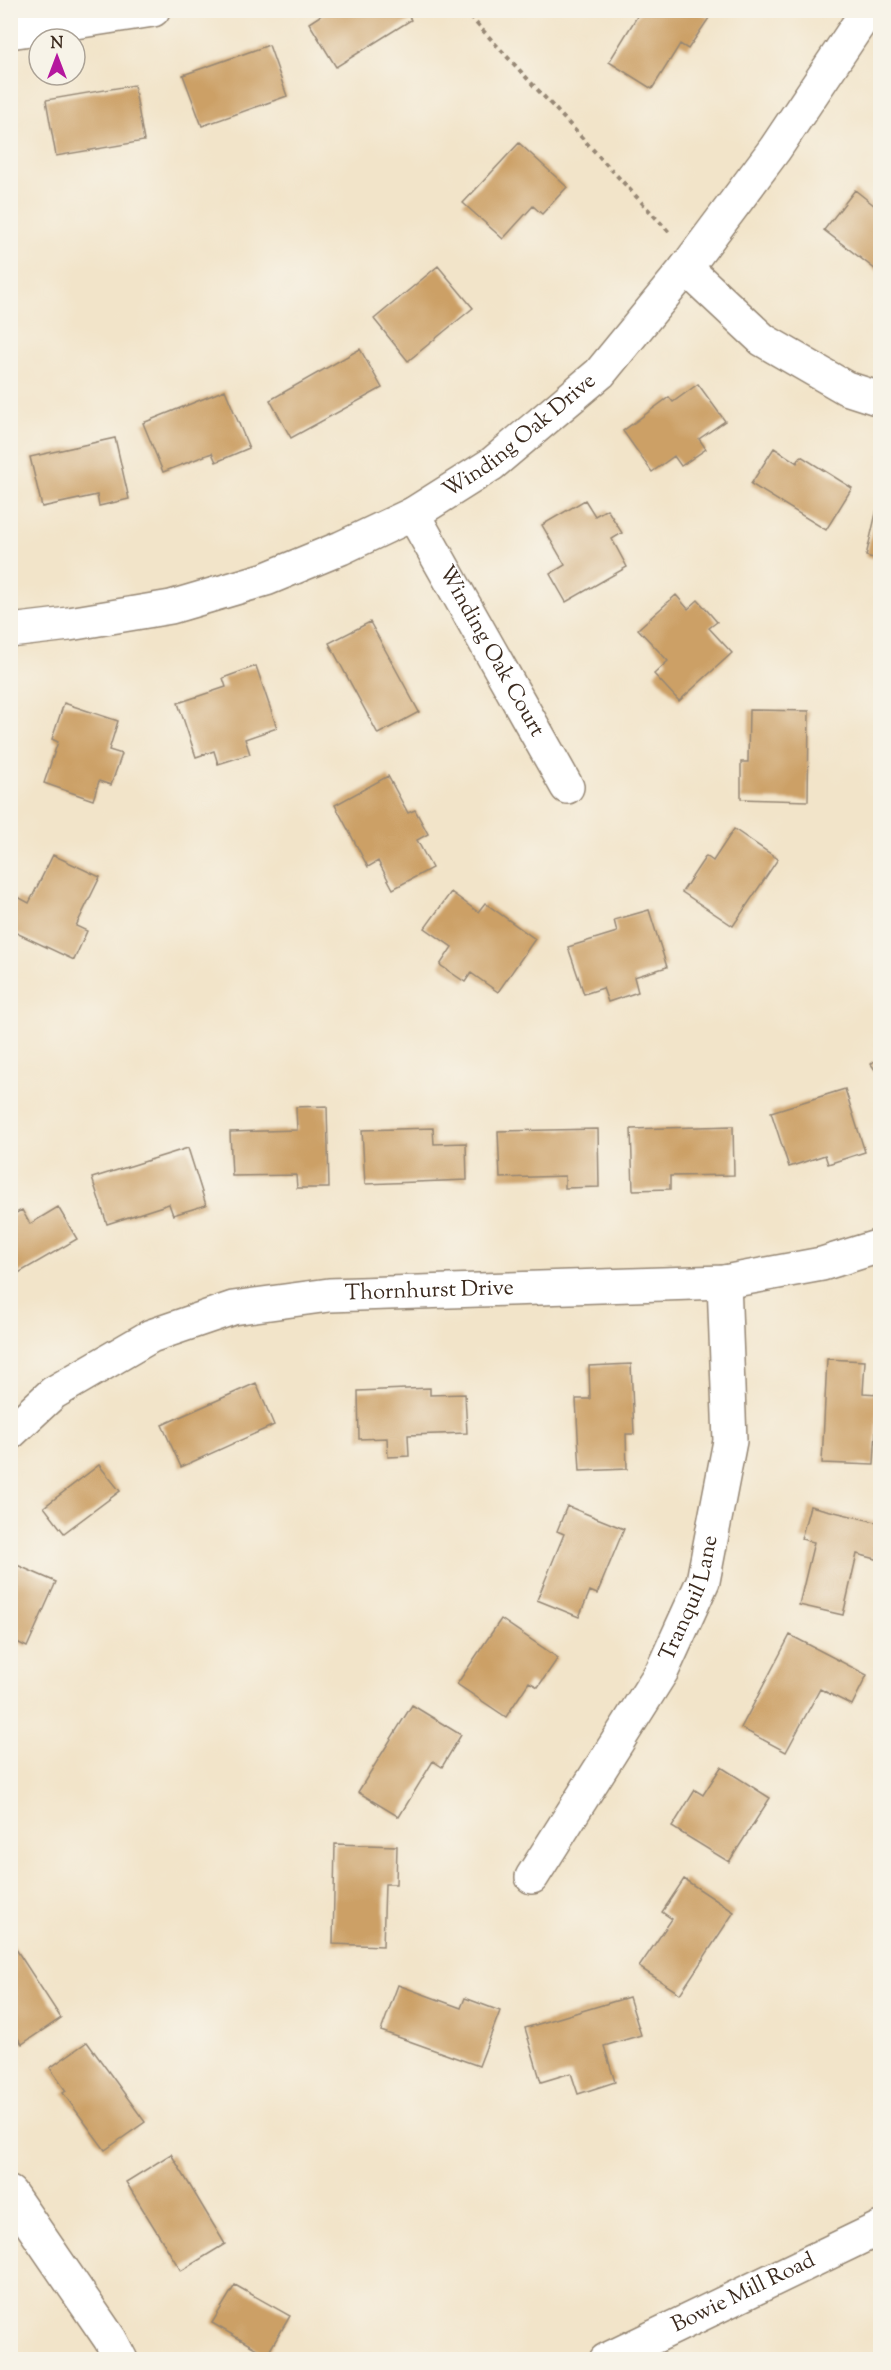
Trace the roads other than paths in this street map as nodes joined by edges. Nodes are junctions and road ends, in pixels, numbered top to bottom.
1 (153, 10) edge
2 (868, 10) edge
3 (10, 32) edge
4 (690, 263) junction
5 (880, 399) edge
6 (413, 514) junction
7 (10, 631) edge
8 (567, 787) dead end
9 (880, 1246) edge
10 (724, 1282) junction
11 (10, 1433) edge
12 (532, 1877) dead end
13 (10, 2193) edge
14 (880, 2228) edge
15 (121, 2360) edge
16 (606, 2360) edge

1 - 3 street
2 - 4 street, Winding Oak Drive
4 - 5 street
4 - 6 street, Winding Oak Drive
6 - 7 street, Winding Oak Drive
6 - 8 street, Winding Oak Court
9 - 10 street, Thornhurst Drive
10 - 11 street, Thornhurst Drive
10 - 12 street, Tranquil Lane
13 - 15 street
14 - 16 street, Bowie Mill Road

